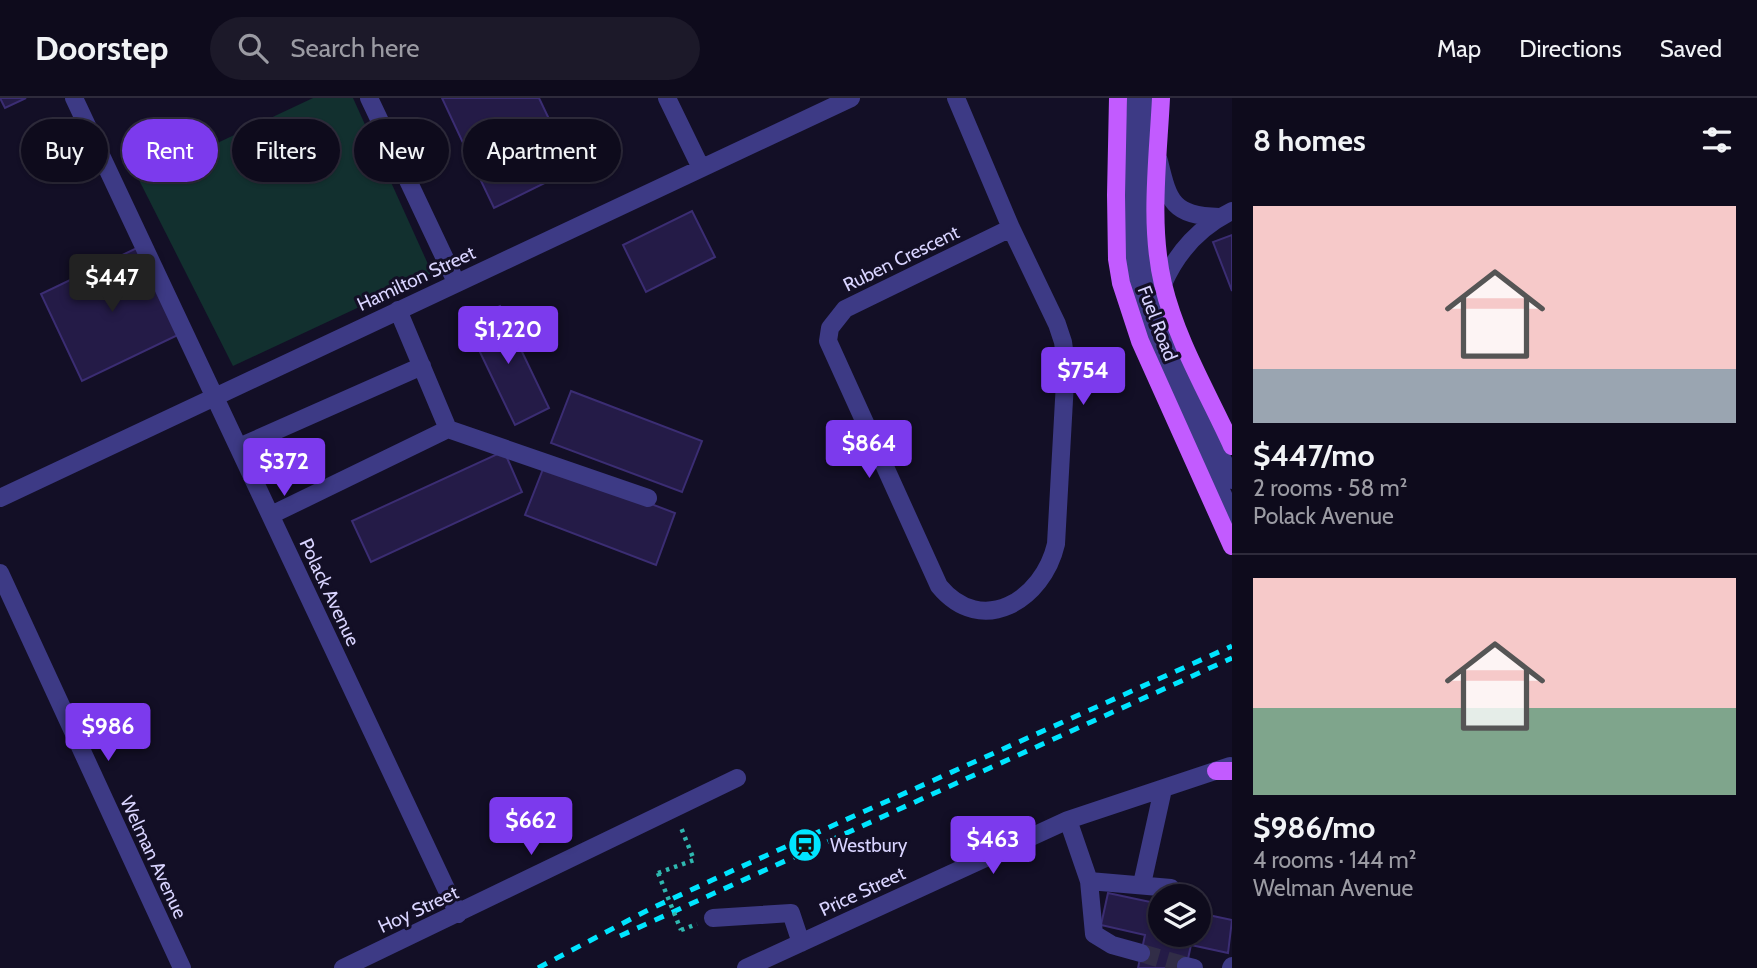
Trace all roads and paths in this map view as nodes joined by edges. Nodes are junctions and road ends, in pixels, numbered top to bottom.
1 (74, 98) edge
2 (369, 98) edge
3 (667, 98) edge
4 (851, 98) edge
5 (956, 98) edge
6 (1118, 98) edge
7 (1136, 98) edge
8 (1150, 98) edge
9 (1161, 98) edge
10 (1158, 156) junction
11 (701, 168) junction
12 (1225, 214) edge
13 (1011, 228) junction
14 (456, 282) junction
15 (1163, 284) junction
16 (398, 310) junction
17 (422, 366) junction
18 (215, 397) junction
19 (448, 429) junction
20 (1232, 446) edge
21 (239, 447) junction
22 (1232, 480) edge
23 (0, 498) edge
24 (648, 498) dead end
25 (271, 515) junction
26 (1232, 515) edge
27 (1232, 547) edge
28 (0, 573) edge
29 (1227, 769) edge
30 (737, 778) dead end
31 (1163, 789) junction
32 (674, 809) junction
33 (1068, 820) junction
34 (1089, 881) junction
35 (1142, 884) junction
36 (1148, 885) edge
37 (458, 914) junction
38 (713, 918) dead end
39 (681, 930) dead end
40 (801, 943) junction
41 (1141, 953) tunnel mouth
42 (778, 961) edge
43 (182, 968) edge
44 (343, 968) edge
45 (746, 968) edge

1 - 18 street, Polack Avenue
2 - 14 street
3 - 11 street
4 - 11 street, Hamilton Street
5 - 13 street, Ruben Crescent
6 - 27 main road, Fuel Road
7 - 26 street
8 - 22 street
9 - 10 main road, Fuel Road
10 - 12 street
10 - 15 main road, Fuel Road
11 - 14 street, Hamilton Street
12 - 15 street
13 - 13 street, Ruben Crescent
14 - 16 street, Hamilton Street
15 - 20 main road, Fuel Road
16 - 17 street
16 - 18 street, Hamilton Street
17 - 19 street
17 - 21 street
18 - 21 street, Polack Avenue
18 - 23 street, Hamilton Street
19 - 24 street
19 - 25 street
21 - 25 street, Polack Avenue
25 - 37 street, Polack Avenue
28 - 43 street, Welman Avenue
29 - 31 street, Price Street
30 - 32 street, Hoy Street
31 - 33 street, Price Street
31 - 35 street
32 - 37 street, Hoy Street
32 - 39 path, bridge
33 - 34 street
33 - 40 street, Price Street
34 - 35 street
34 - 41 street
35 - 36 street
37 - 44 street, Hoy Street
38 - 40 street
40 - 42 street, Price Street
42 - 45 street, Price Street

